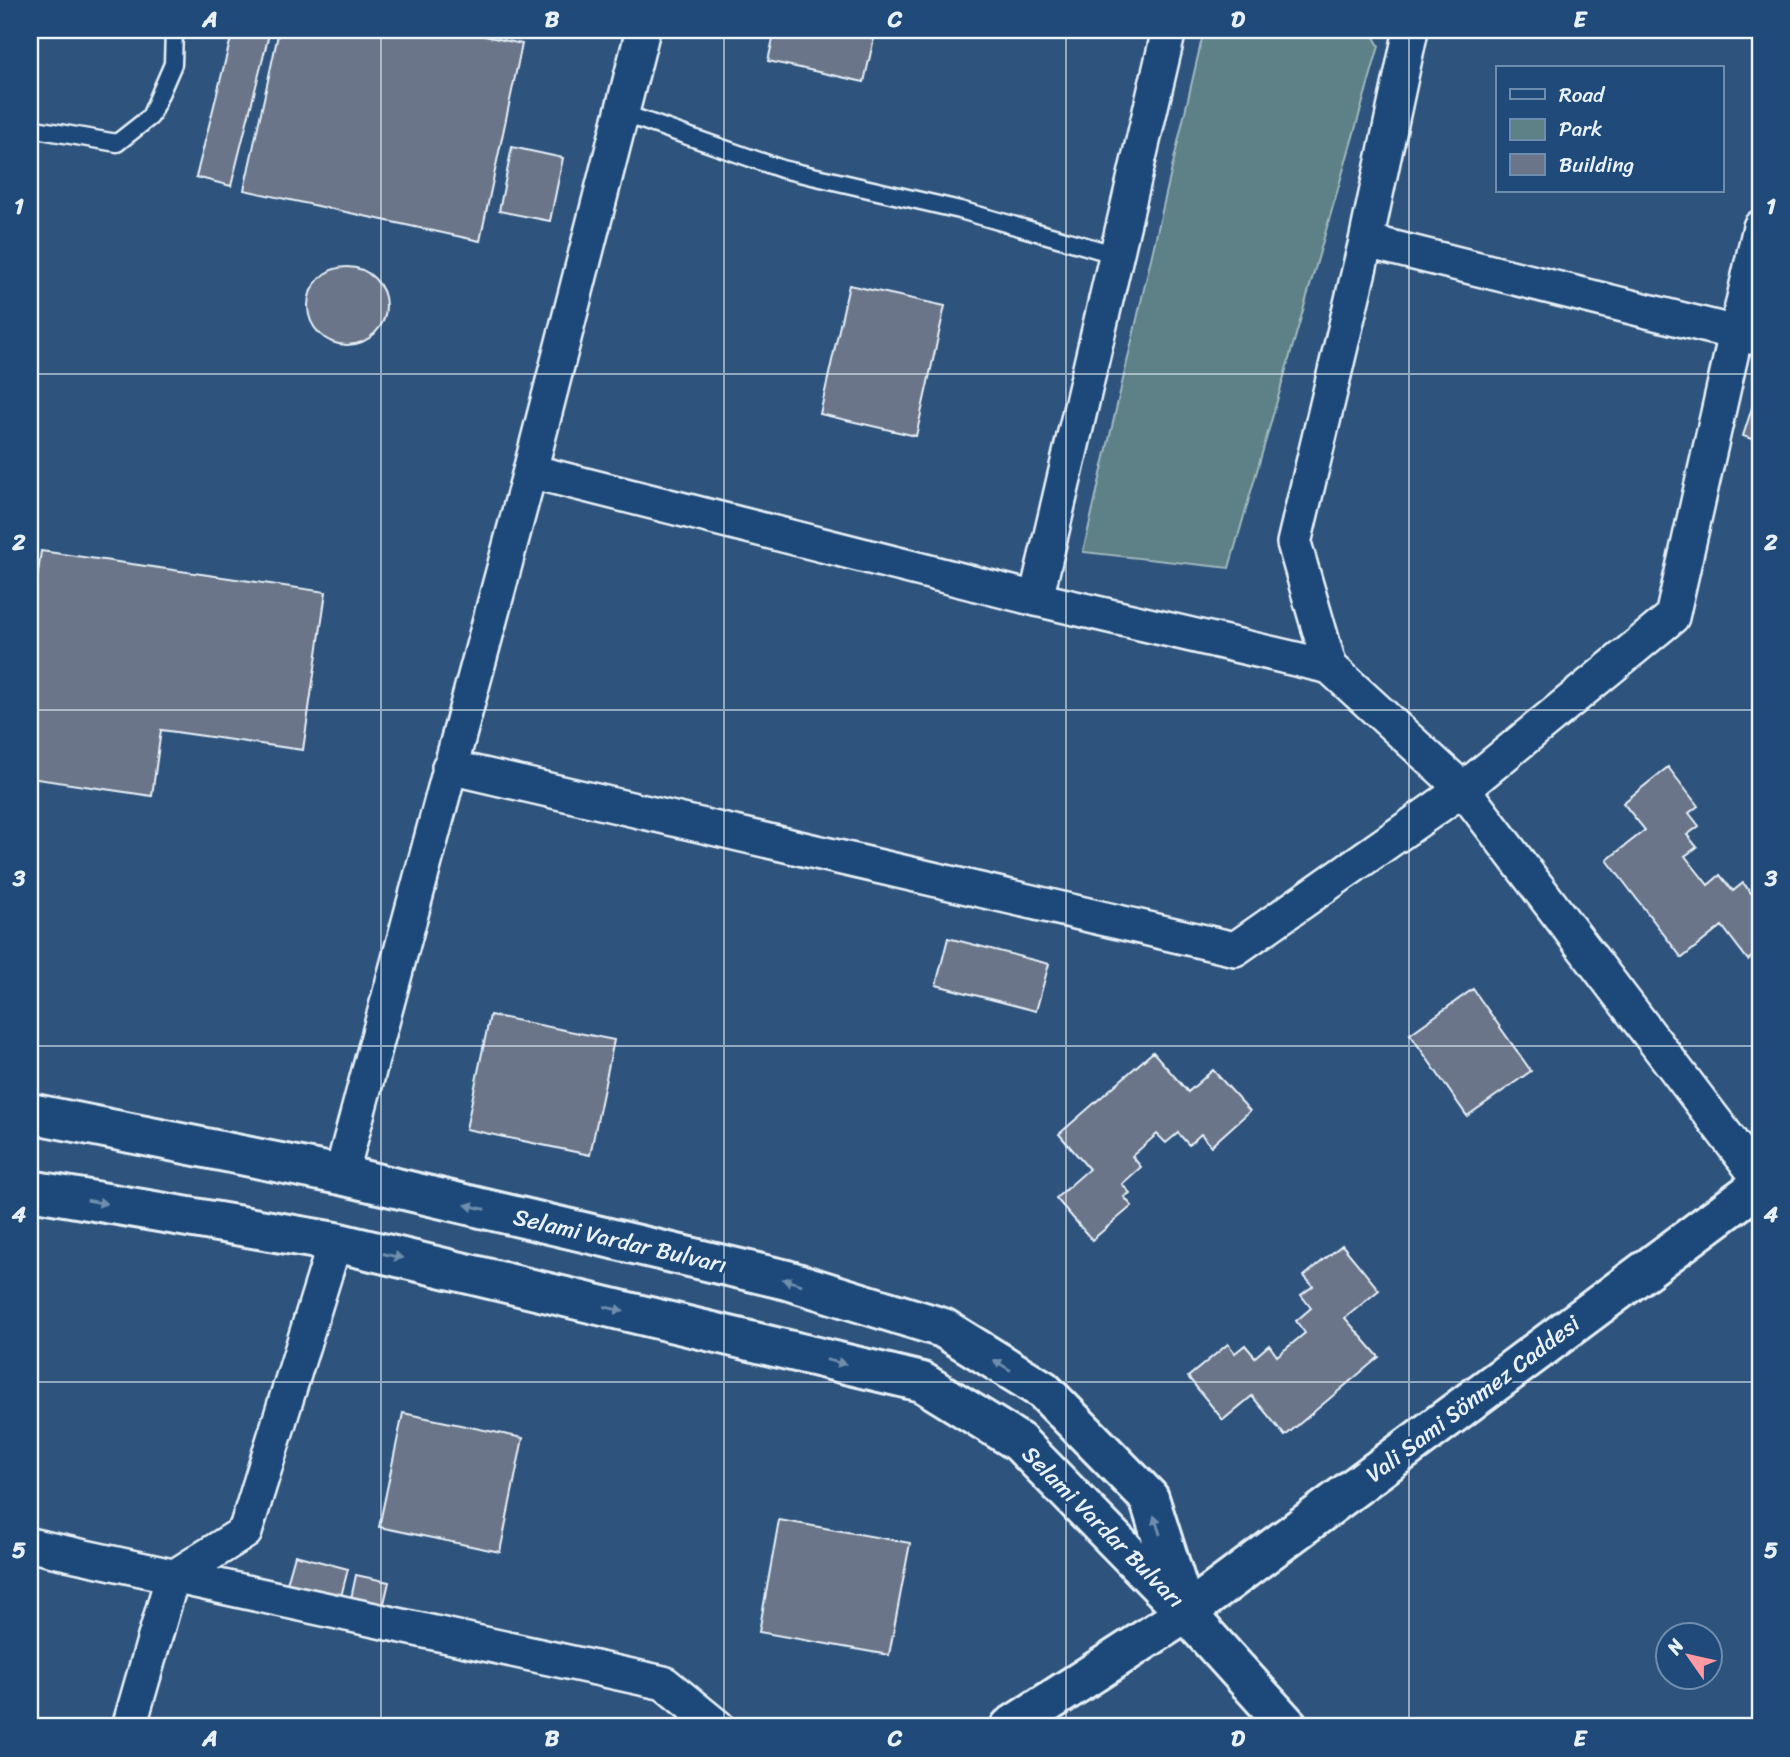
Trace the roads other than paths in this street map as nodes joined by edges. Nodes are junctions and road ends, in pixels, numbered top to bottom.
1 (174, 30) edge
2 (643, 30) edge
3 (1169, 30) edge
4 (1411, 30) edge
5 (622, 113) junction
6 (30, 128) edge
7 (1760, 227) edge
8 (1366, 241) junction
9 (1117, 255) junction
10 (1748, 337) edge
11 (530, 471) junction
12 (1037, 599) junction
13 (1330, 667) junction
14 (449, 767) junction
15 (1464, 789) junction
16 (30, 1113) edge
17 (341, 1175) junction
18 (1760, 1183) edge
19 (30, 1190) edge
20 (335, 1242) junction
21 (30, 1545) edge
22 (172, 1578) junction
23 (1186, 1613) junction
24 (129, 1727) edge
25 (718, 1727) edge
26 (1010, 1727) edge
27 (1289, 1727) edge

1 - 6 lane
2 - 5 street
3 - 9 street
4 - 8 street
5 - 9 lane
5 - 11 street
7 - 10 street
8 - 10 street
8 - 13 street
9 - 12 street
10 - 15 street
11 - 12 street
11 - 14 street
12 - 13 street
13 - 15 street
14 - 15 street
14 - 17 street
15 - 18 street
16 - 17 street, Selami Vardar Bulvarı
23 -> 17 street, Selami Vardar Bulvarı
18 - 23 street, Vali Sami Sönmez Caddesi
19 -> 20 street, Selami Vardar Bulvarı
20 - 22 street
20 -> 23 street, Selami Vardar Bulvarı
21 - 22 street
22 - 24 street
22 - 25 street
23 - 26 street, Vali Sami Sönmez Caddesi
23 - 27 street

